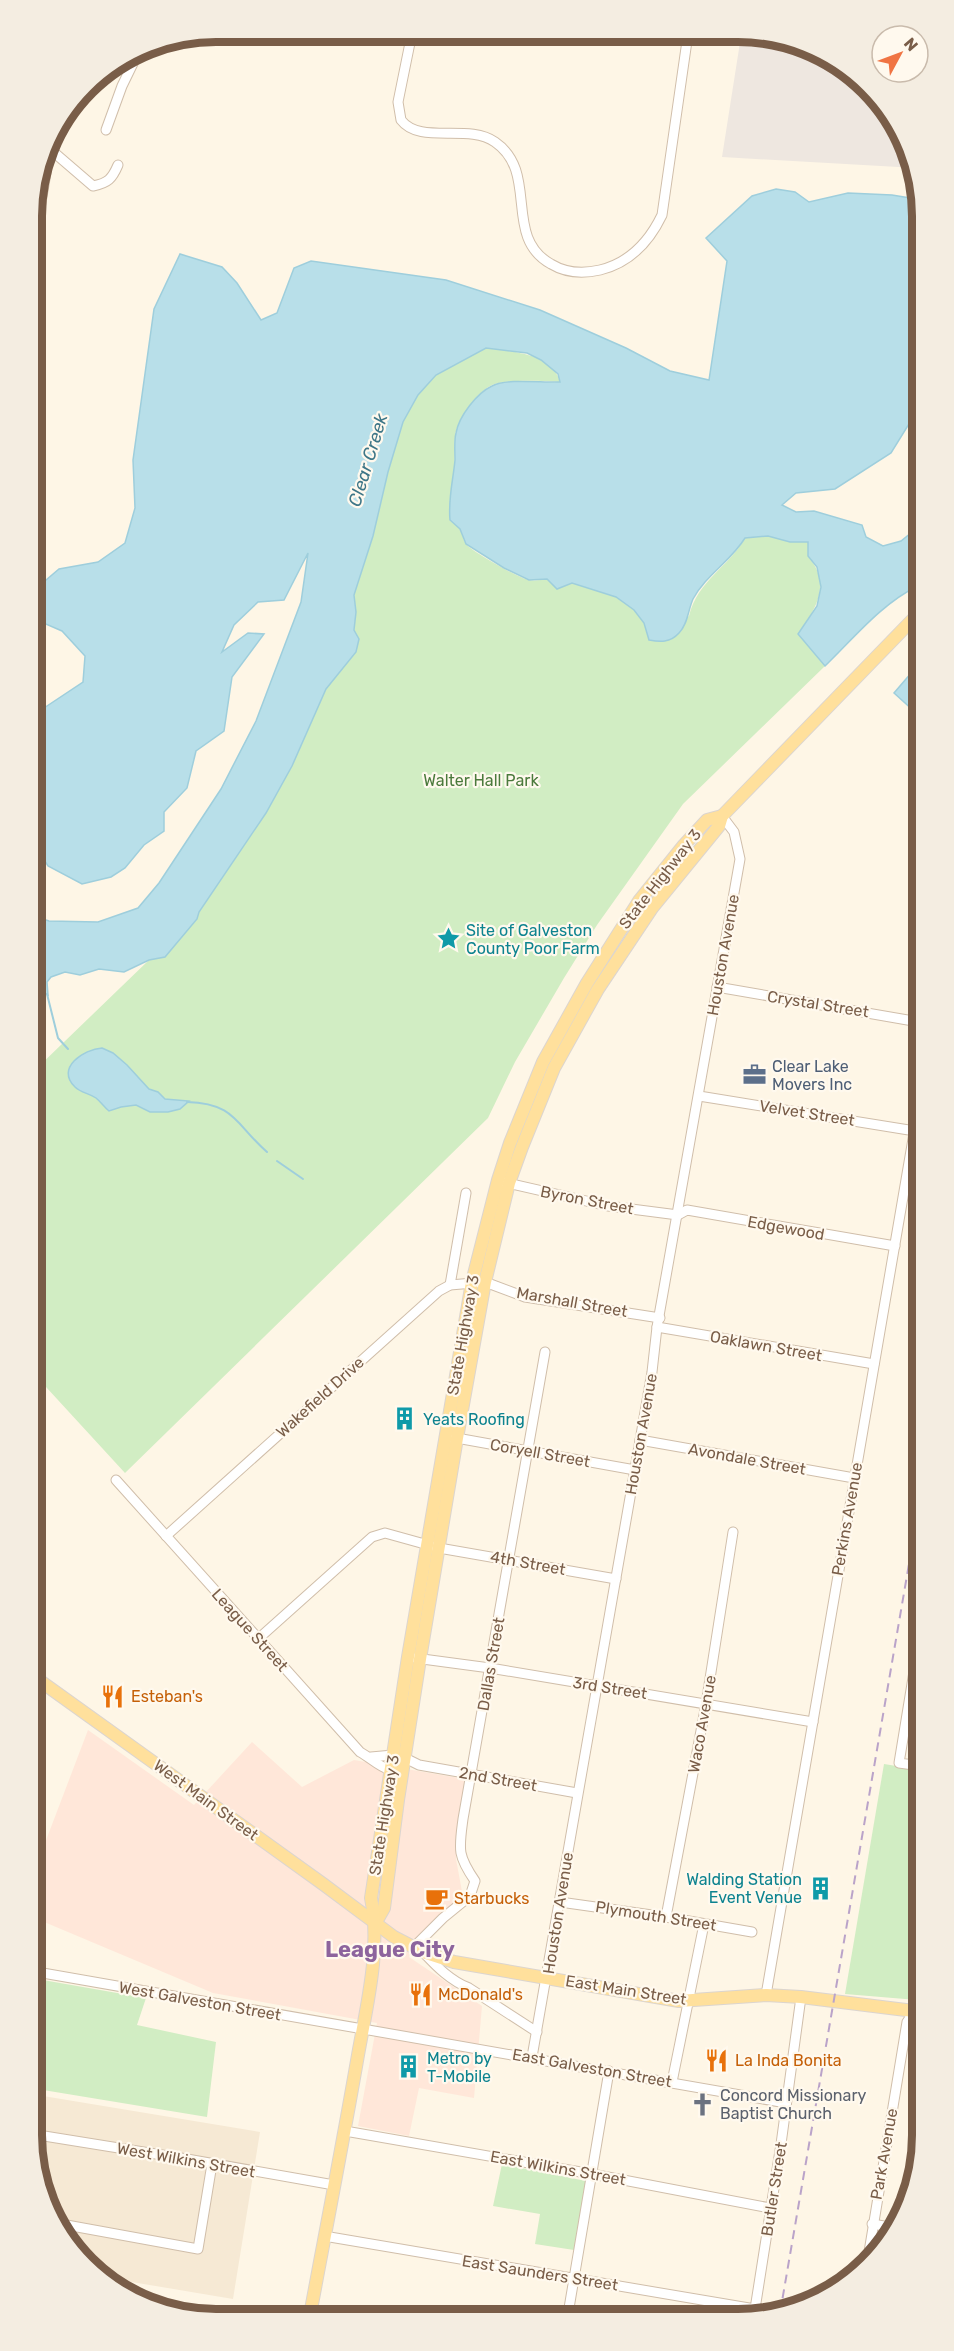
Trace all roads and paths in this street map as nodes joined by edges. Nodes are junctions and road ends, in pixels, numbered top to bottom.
1 (410, 42) edge
2 (687, 42) edge
3 (133, 63) edge
4 (106, 130) dead end
5 (54, 152) edge
6 (118, 165) dead end
7 (912, 621) edge
8 (722, 816) junction
9 (717, 987) junction
10 (912, 1021) edge
11 (699, 1096) junction
12 (912, 1131) edge
13 (912, 1148) edge
14 (503, 1182) junction
15 (466, 1193) dead end
16 (678, 1215) junction
17 (895, 1246) junction
18 (472, 1282) junction
19 (485, 1282) junction
20 (450, 1285) junction
21 (658, 1323) junction
22 (546, 1352) dead end
23 (874, 1364) junction
24 (451, 1437) junction
25 (640, 1440) junction
26 (528, 1451) junction
27 (635, 1470) junction
28 (854, 1478) junction
29 (116, 1480) dead end
30 (733, 1532) dead end
31 (166, 1536) junction
32 (433, 1547) junction
33 (510, 1560) junction
34 (616, 1580) junction
35 (258, 1639) junction
36 (414, 1658) junction
37 (490, 1668) junction
38 (42, 1682) edge
39 (912, 1684) edge
40 (598, 1686) junction
41 (706, 1704) junction
42 (813, 1722) junction
43 (371, 1757) junction
44 (398, 1763) junction
45 (912, 1765) edge
46 (471, 1775) junction
47 (577, 1793) junction
48 (560, 1902) junction
49 (666, 1917) junction
50 (376, 1922) junction
51 (704, 1924) junction
52 (752, 1932) dead end
53 (418, 1950) junction
54 (42, 1973) edge
55 (547, 1977) junction
56 (766, 1995) junction
57 (801, 1996) junction
58 (690, 2001) junction
59 (912, 2007) edge
60 (912, 2016) edge
61 (363, 2029) junction
62 (537, 2032) junction
63 (532, 2057) junction
64 (609, 2071) junction
65 (672, 2082) junction
66 (786, 2103) junction
67 (345, 2132) junction
68 (42, 2136) edge
69 (212, 2164) junction
70 (592, 2174) junction
71 (334, 2186) junction
72 (770, 2208) junction
73 (872, 2224) junction
74 (67, 2225) edge
75 (886, 2226) edge
76 (324, 2236) junction
77 (869, 2249) edge
78 (574, 2278) junction
79 (752, 2308) edge
80 (311, 2309) edge
81 (569, 2309) edge
82 (755, 2309) edge

1 - 2 street
3 - 4 street
5 - 6 street
7 - 8 main road, State Highway 3
8 - 9 street, Houston Avenue
8 - 14 main road, State Highway 3
9 - 10 street, Crystal Street
9 - 11 street, Houston Avenue
11 - 12 street, Velvet Street
11 - 16 street, Houston Avenue
13 - 17 street, Perkins Avenue
14 - 16 street, Byron Street
14 - 18 main road, State Highway 3
14 - 19 main road, State Highway 3
15 - 20 street
16 - 17 street, Edgewood
16 - 21 street, Houston Avenue
17 - 23 street, Perkins Avenue
18 - 19 street, Wakefield Drive
18 - 20 street, Wakefield Drive
18 - 24 main road, State Highway 3
19 - 21 street, Marshall Street
19 - 24 main road, State Highway 3
20 - 31 street, Wakefield Drive
21 - 23 street, Oaklawn Street
21 - 25 street, Houston Avenue
22 - 26 street, Dallas Street
23 - 28 street, Perkins Avenue
24 - 26 street, Coryell Street
24 - 32 main road, State Highway 3
25 - 27 street, Houston Avenue
25 - 28 street, Avondale Street
26 - 27 street, Coryell Street
26 - 33 street, Dallas Street
27 - 34 street, Houston Avenue
28 - 42 street, Perkins Avenue
29 - 31 street, League Street
30 - 41 street, Waco Avenue
31 - 35 street, League Street
32 - 33 street, 4th Street
32 - 35 street, 4th Street
32 - 36 main road, State Highway 3
33 - 34 street, 4th Street
33 - 37 street, Dallas Street
34 - 40 street, Houston Avenue
35 - 43 street, League Street
36 - 37 street, 3rd Street
36 - 44 main road, State Highway 3
37 - 40 street, 3rd Street
37 - 46 street, Dallas Street
38 - 50 main road, West Main Street
39 - 45 street
40 - 41 street, 3rd Street
40 - 47 street, Houston Avenue
41 - 42 street, 3rd Street
41 - 49 street, Waco Avenue
42 - 56 street, Perkins Avenue
43 - 44 street, 2nd Street
43 - 44 street, League Street
44 - 46 street, 2nd Street
44 - 50 main road, State Highway 3
46 - 47 street, 2nd Street
46 - 53 street, Dallas Street
47 - 48 street, Houston Avenue
48 - 49 street, Plymouth Street
48 - 55 street, Houston Avenue
49 - 51 street, Plymouth Street
50 - 53 main road, East Main Street
50 - 61 main road, State Highway 3
51 - 52 street, Plymouth Street
51 - 58 street
53 - 55 main road, East Main Street
53 - 62 street
54 - 61 street, West Galveston Street
55 - 58 main road, East Main Street
55 - 62 street, Houston Avenue
56 - 57 main road, East Main Street
56 - 58 main road, East Main Street
57 - 59 main road, East Main Street
57 - 66 street, Butler Street
58 - 65 street
60 - 73 street, Park Avenue
61 - 63 street, East Galveston Street
61 - 67 main road, State Highway 3
62 - 63 street, Houston Avenue
63 - 64 street, East Galveston Street
64 - 65 street, East Galveston Street
64 - 70 street
65 - 66 street, East Galveston Street
66 - 72 street, Butler Street
67 - 70 street, East Wilkins Street
67 - 71 main road, State Highway 3
68 - 69 street, West Wilkins Street
69 - 71 street, West Wilkins Street
69 - 74 street
70 - 72 street, East Wilkins Street
70 - 78 street
71 - 76 main road, State Highway 3
72 - 82 street, Butler Street
73 - 75 street
73 - 77 street, Park Avenue
76 - 78 street, East Saunders Street
76 - 80 main road, State Highway 3
78 - 79 street, East Saunders Street
78 - 81 street

